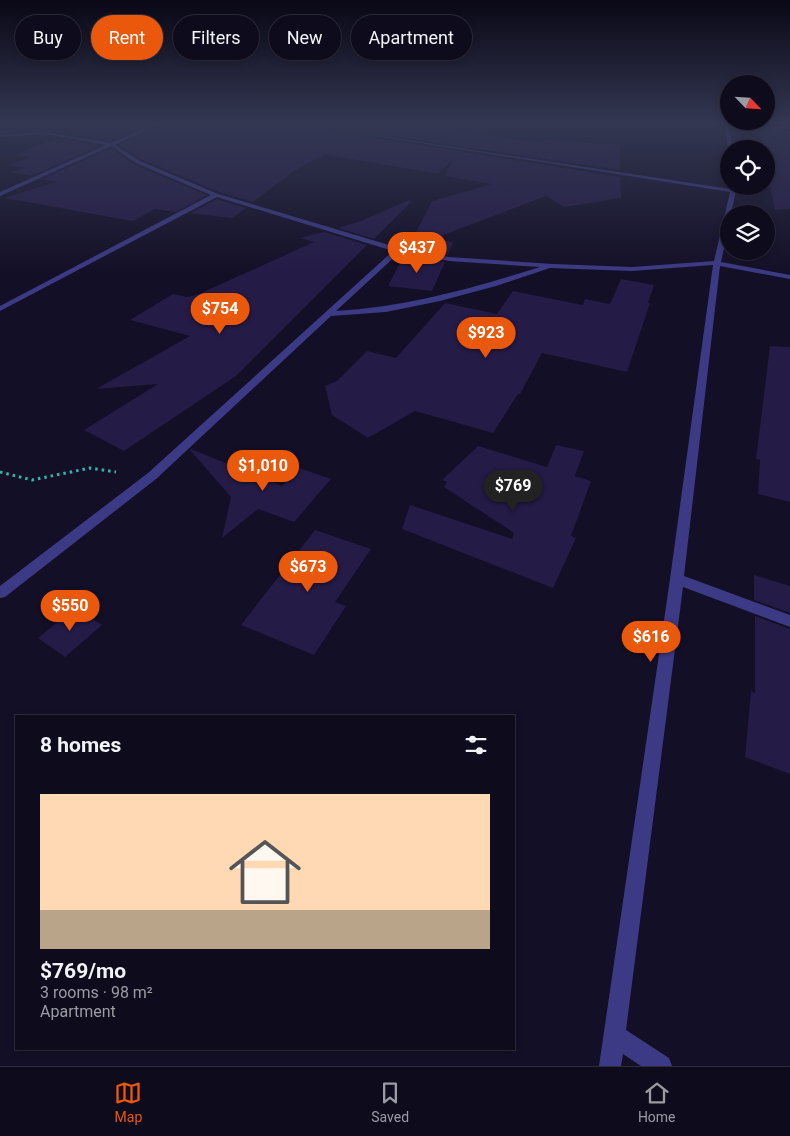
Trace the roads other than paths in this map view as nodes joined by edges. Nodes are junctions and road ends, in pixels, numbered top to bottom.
1 (45, 174) edge
2 (166, 174) edge
3 (638, 174) edge
4 (720, 186) edge
5 (0, 194) edge
6 (216, 195) junction
7 (732, 195) edge
8 (398, 250) junction
9 (717, 263) junction
10 (553, 266) junction
11 (790, 276) edge
12 (0, 309) edge
13 (331, 314) junction
14 (677, 579) junction
15 (0, 593) edge
16 (790, 622) edge
17 (615, 1036) junction
18 (610, 1066) edge
19 (661, 1066) edge

1 - 5 street
2 - 6 street
3 - 4 street
6 - 8 street
6 - 12 street
7 - 9 street
8 - 10 street
8 - 13 street
9 - 10 street
9 - 11 street
9 - 14 street
10 - 13 street
13 - 15 street
14 - 16 street
14 - 17 street
17 - 18 street
17 - 19 street

